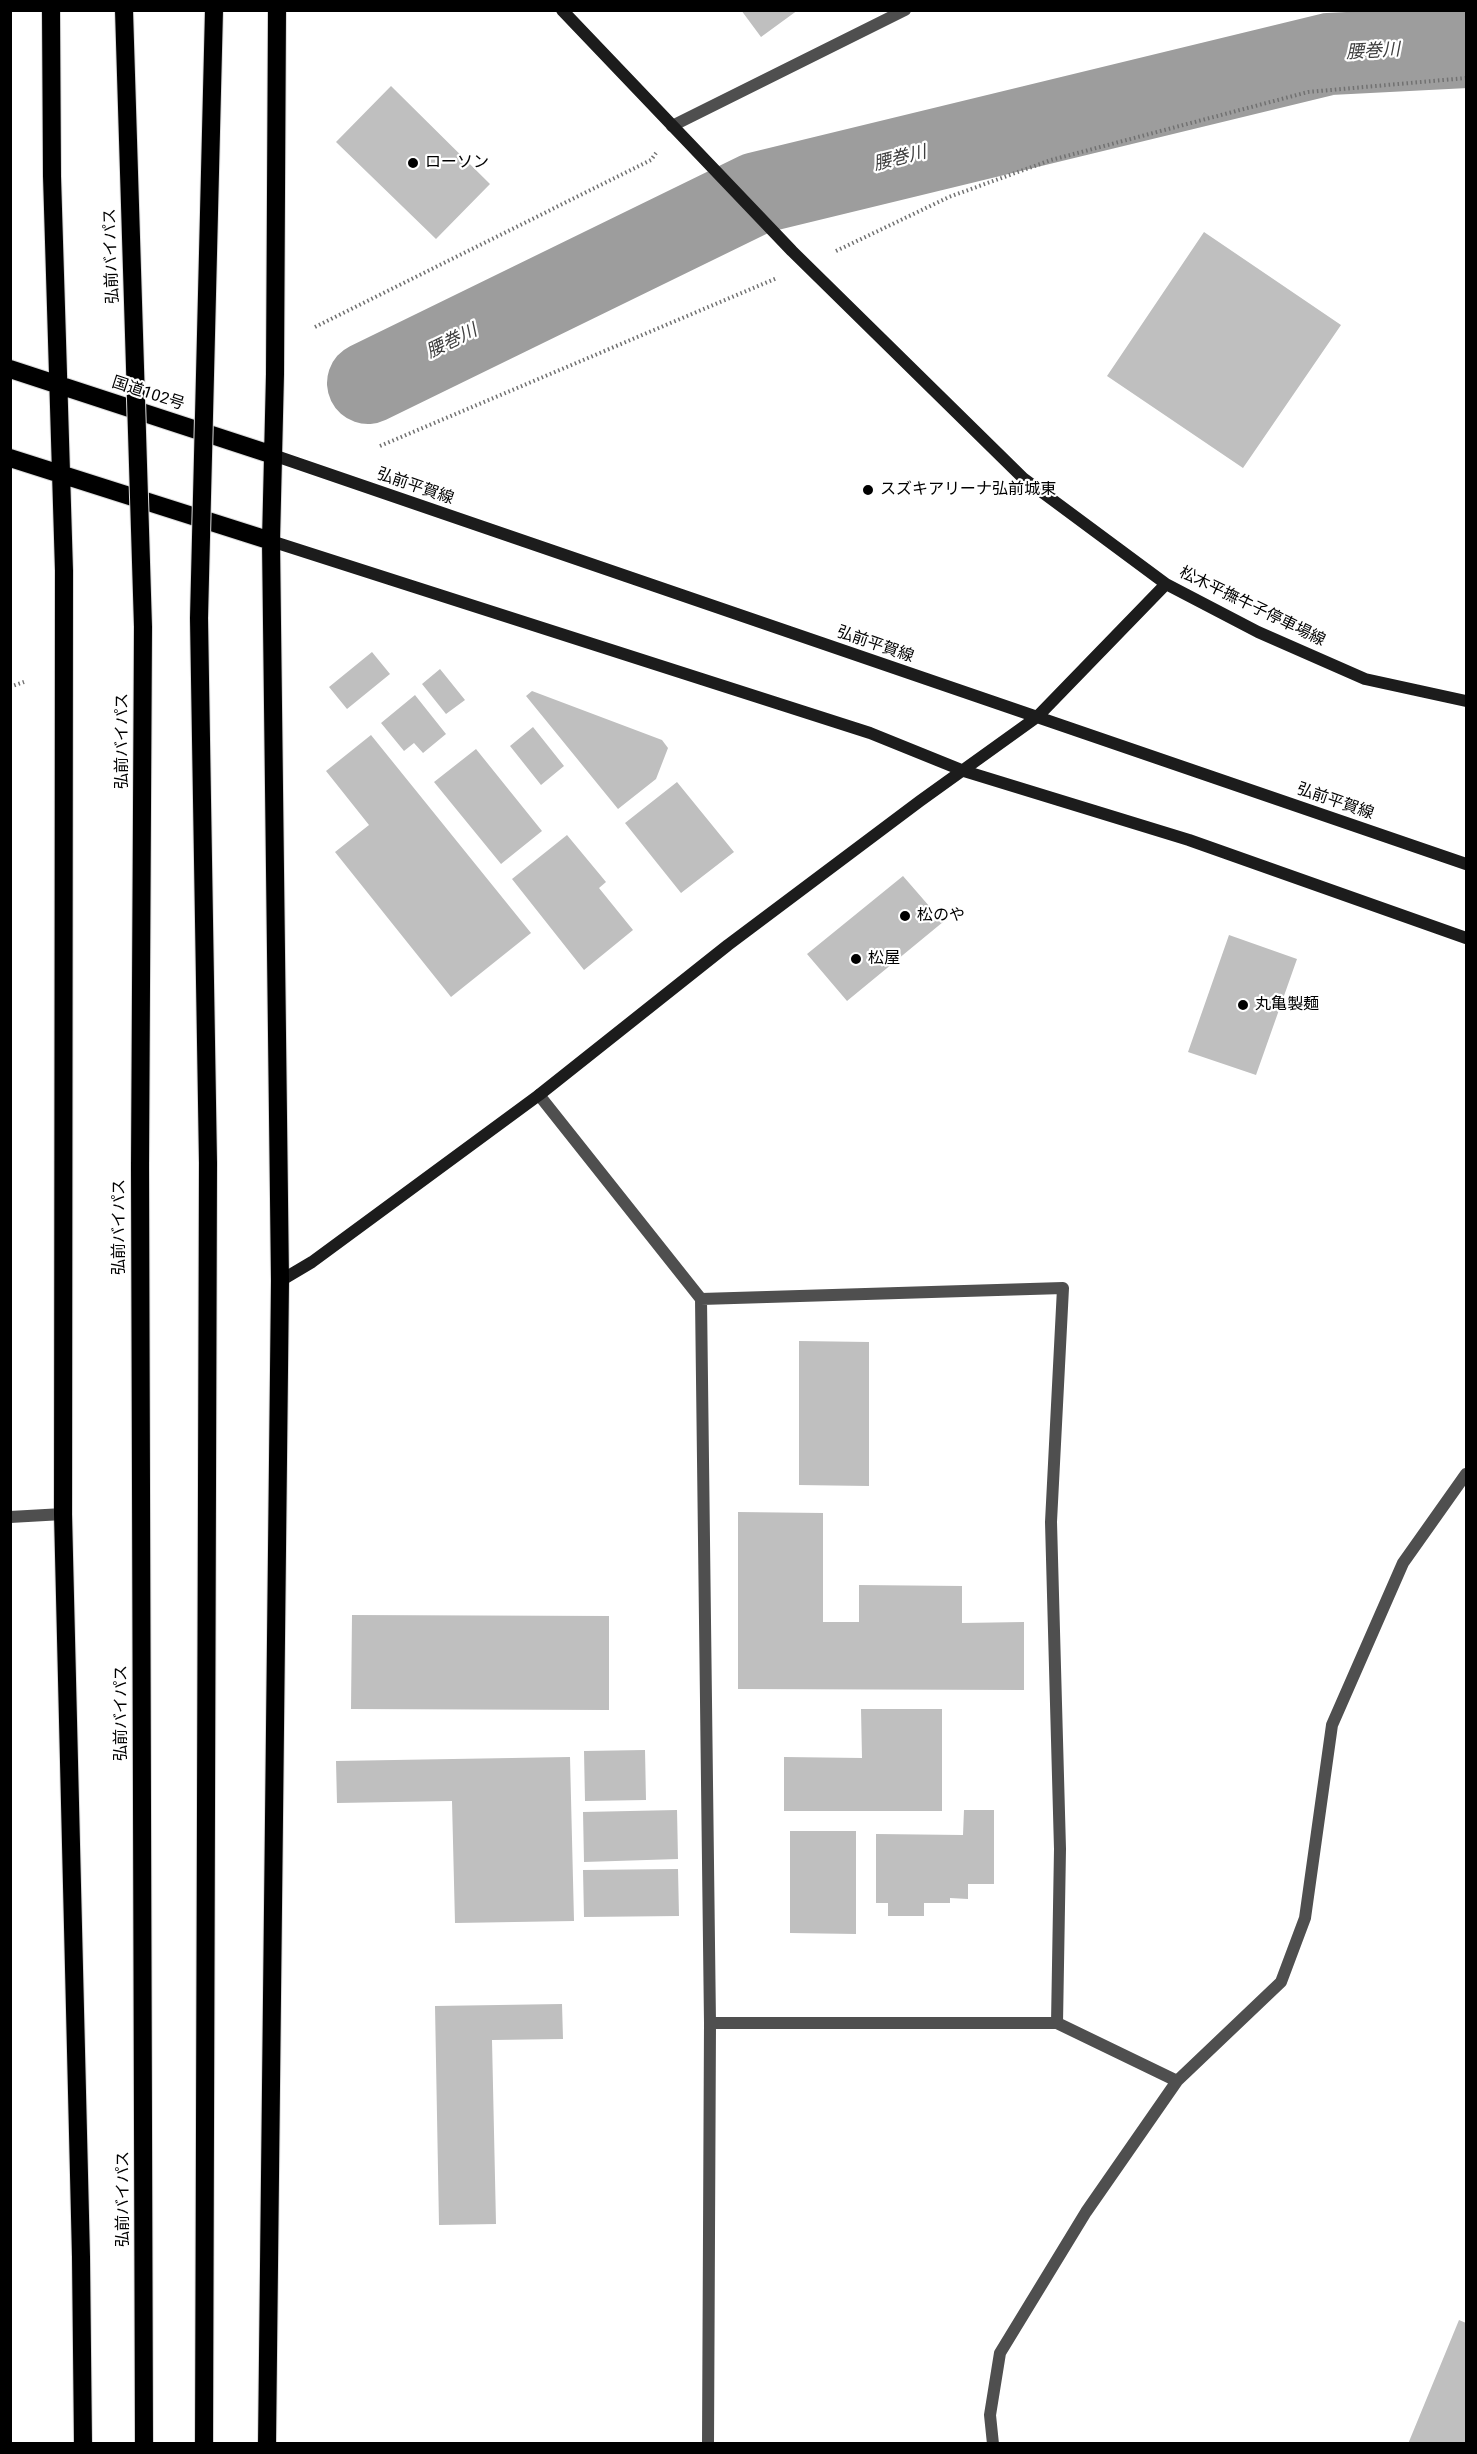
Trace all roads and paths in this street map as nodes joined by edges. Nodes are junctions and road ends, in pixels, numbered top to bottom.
1 (51, 10) edge
2 (124, 10) edge
3 (214, 10) edge
4 (277, 10) edge
5 (562, 10) edge
6 (905, 10) edge
7 (1467, 78) edge
8 (672, 126) junction
9 (806, 266) junction
10 (315, 327) dead end
11 (10, 369) edge
12 (58, 385) junction
13 (380, 446) dead end
14 (273, 456) junction
15 (10, 458) edge
16 (60, 472) junction
17 (271, 541) junction
18 (1166, 584) junction
19 (24, 682) dead end
20 (10, 687) edge
21 (1467, 701) edge
22 (1037, 717) junction
23 (964, 771) junction
24 (1467, 864) edge
25 (1467, 938) edge
26 (540, 1095) junction
27 (280, 1281) junction
28 (701, 1299) junction
29 (1467, 1474) edge
30 (63, 1514) junction
31 (10, 1517) edge
32 (710, 2023) junction
33 (1057, 2023) junction
34 (1177, 2081) junction
35 (83, 2444) edge
36 (144, 2444) edge
37 (204, 2444) edge
38 (267, 2444) edge
39 (708, 2444) edge
40 (993, 2444) edge

1 - 12 highway
2 - 36 highway, 弘前バイパス, bridge
3 - 37 highway, bridge
4 - 14 highway
5 - 8 main road
6 - 8 street
7 - 9 path
8 - 9 main road
8 - 10 path
9 - 13 path
9 - 18 main road
11 - 12 highway, 国道102号
12 - 14 highway, 国道102号
12 - 16 highway
14 - 17 highway
14 - 22 main road, 弘前平賀線
15 - 16 highway
16 - 17 highway
16 - 30 highway
17 - 23 main road
17 - 27 highway
18 - 21 main road, 松木平撫牛子停車場線
18 - 22 main road, 松木平撫牛子停車場線
19 - 20 path
22 - 23 main road, 松木平撫牛子停車場線
22 - 24 main road, 弘前平賀線
23 - 25 main road
23 - 26 main road, 松木平撫牛子停車場線
26 - 27 main road, 松木平撫牛子停車場線
26 - 28 street
27 - 38 highway
28 - 32 street
28 - 33 street
29 - 34 street
30 - 31 street
30 - 35 highway
32 - 33 street
32 - 39 street
33 - 34 street
34 - 40 street

